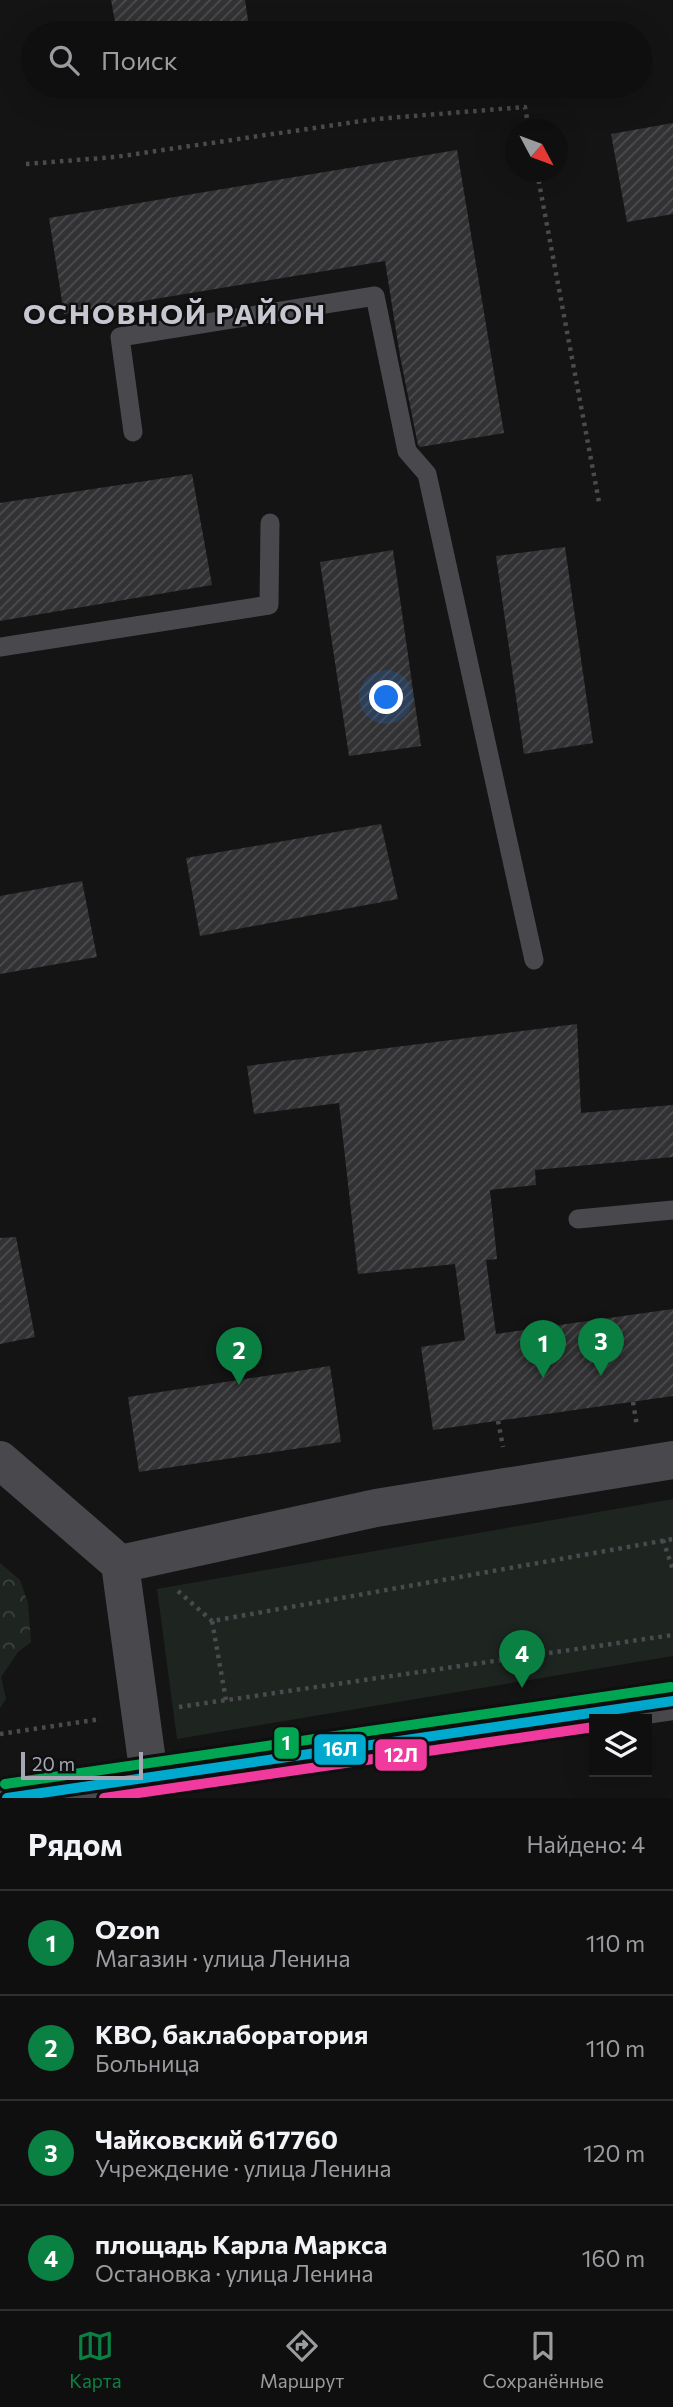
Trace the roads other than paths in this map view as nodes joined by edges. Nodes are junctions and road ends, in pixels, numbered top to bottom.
1 (133, 432) dead end
2 (271, 523) dead end
3 (0, 647) edge
4 (534, 960) dead end
5 (673, 1210) edge
6 (578, 1219) dead end
7 (0, 1460) edge
8 (673, 1460) edge
9 (120, 1564) junction
10 (673, 1701) edge
11 (150, 1787) edge
12 (7, 1798) edge

1 - 4 lane
2 - 3 lane
5 - 6 lane
7 - 9 street
8 - 9 street
9 - 11 street
10 - 11 street
11 - 12 street

